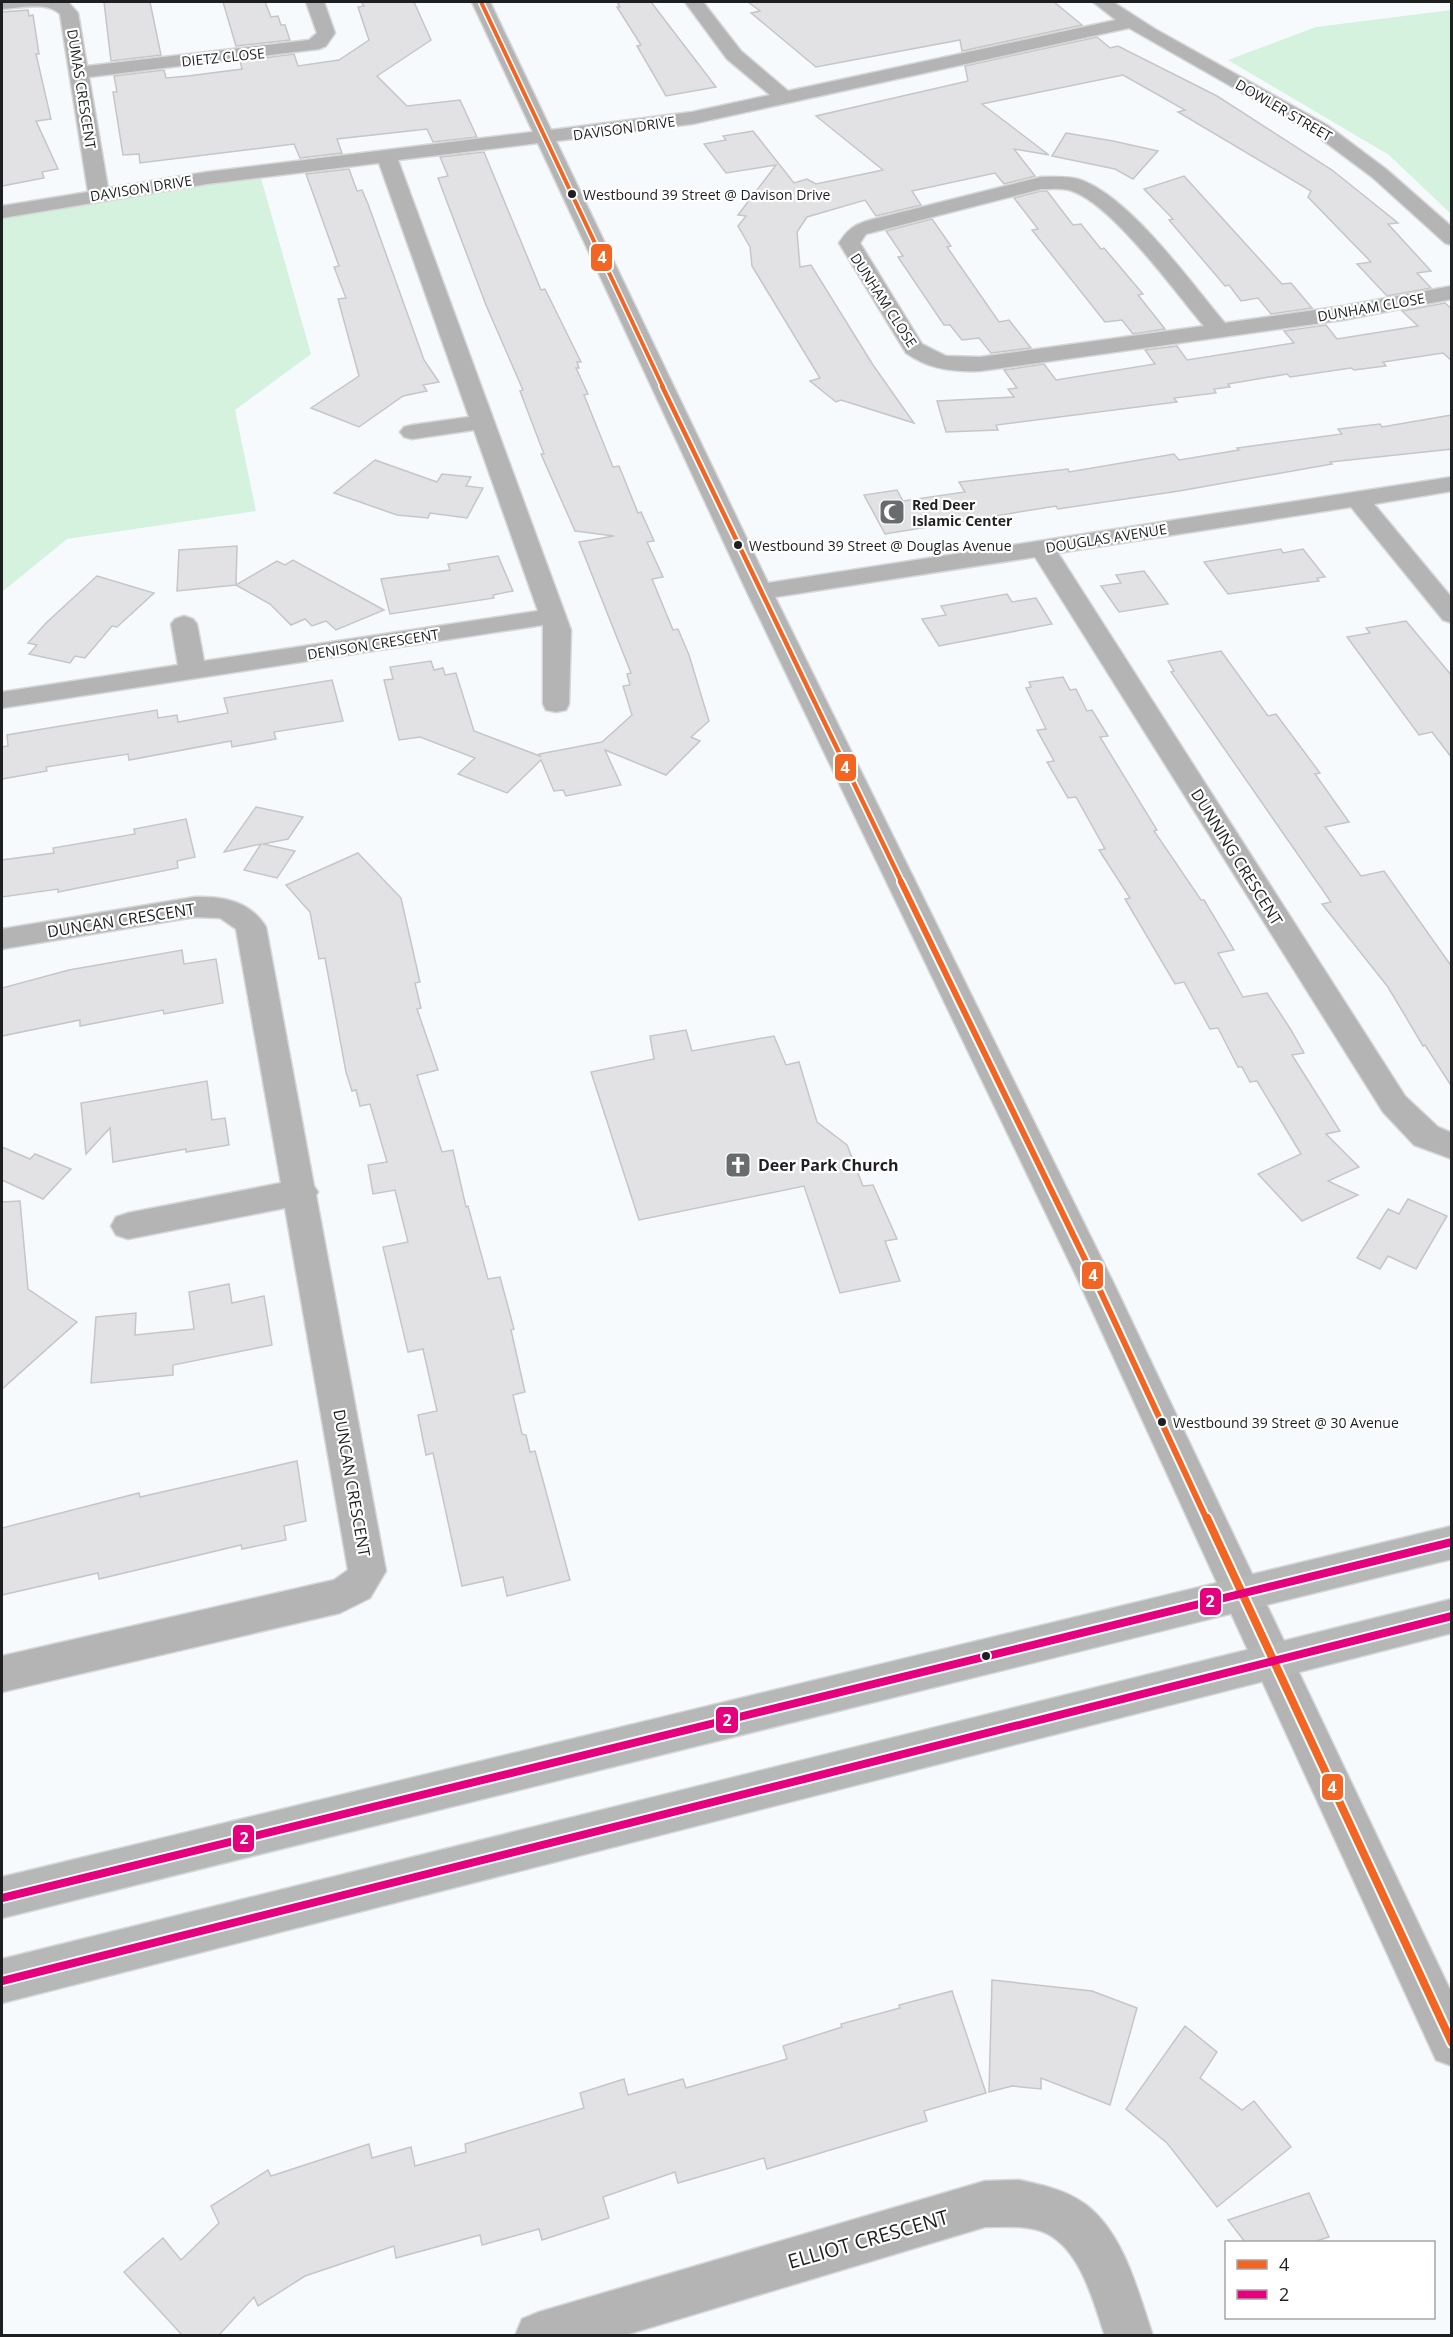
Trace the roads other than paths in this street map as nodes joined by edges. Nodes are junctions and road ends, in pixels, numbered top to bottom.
1 (34, 2) edge
2 (44, 2) edge
3 (315, 2) edge
4 (481, 2) edge
5 (694, 2) edge
6 (1102, 2) edge
7 (2, 4) edge
8 (1133, 22) junction
9 (80, 73) junction
10 (784, 98) junction
11 (546, 138) junction
12 (386, 156) junction
13 (99, 194) junction
14 (2, 212) edge
15 (1452, 239) edge
16 (1452, 292) edge
17 (1219, 330) junction
18 (483, 422) junction
19 (412, 432) dead end
20 (1452, 484) edge
21 (1357, 499) junction
22 (1042, 548) junction
23 (760, 591) junction
24 (1452, 615) edge
25 (554, 616) junction
26 (184, 624) dead end
27 (192, 671) junction
28 (2, 700) edge
29 (556, 704) dead end
30 (2, 939) edge
31 (1452, 1147) edge
32 (301, 1192) junction
33 (128, 1226) dead end
34 (1452, 1542) edge
35 (1242, 1594) junction
36 (1452, 1616) edge
37 (1274, 1662) junction
38 (2, 1674) edge
39 (2, 1898) edge
40 (2, 1981) edge
41 (1452, 2044) edge
42 (539, 2336) edge
43 (1129, 2336) edge

1 - 7 street
2 - 9 street, DUMAS CRESCENT
3 - 9 street, DIETZ CLOSE
4 - 11 street
5 - 10 street
6 - 8 street, DOWLER STREET
8 - 10 street, DAVISON DRIVE
8 - 15 street, DOWLER STREET
9 - 13 street, DUMAS CRESCENT
10 - 11 street, DAVISON DRIVE
11 - 12 street, DAVISON DRIVE
11 - 23 street
12 - 13 street, DAVISON DRIVE
12 - 18 street
13 - 14 street, DAVISON DRIVE
16 - 17 street, DUNHAM CLOSE
17 - 17 street, DUNHAM CLOSE
18 - 19 street
18 - 25 street
20 - 21 street, DOUGLAS AVENUE
21 - 22 street, DOUGLAS AVENUE
21 - 24 street
22 - 23 street, DOUGLAS AVENUE
22 - 31 street, DUNNING CRESCENT
23 - 35 street
25 - 27 street, DENISON CRESCENT
25 - 29 street
26 - 27 street
27 - 28 street, DENISON CRESCENT
30 - 32 street, DUNCAN CRESCENT
32 - 33 street
32 - 38 street, DUNCAN CRESCENT
34 - 35 main road
35 - 37 street
35 - 39 main road
36 - 37 main road
37 - 40 main road
37 - 41 street
42 - 43 street, ELLIOT CRESCENT

